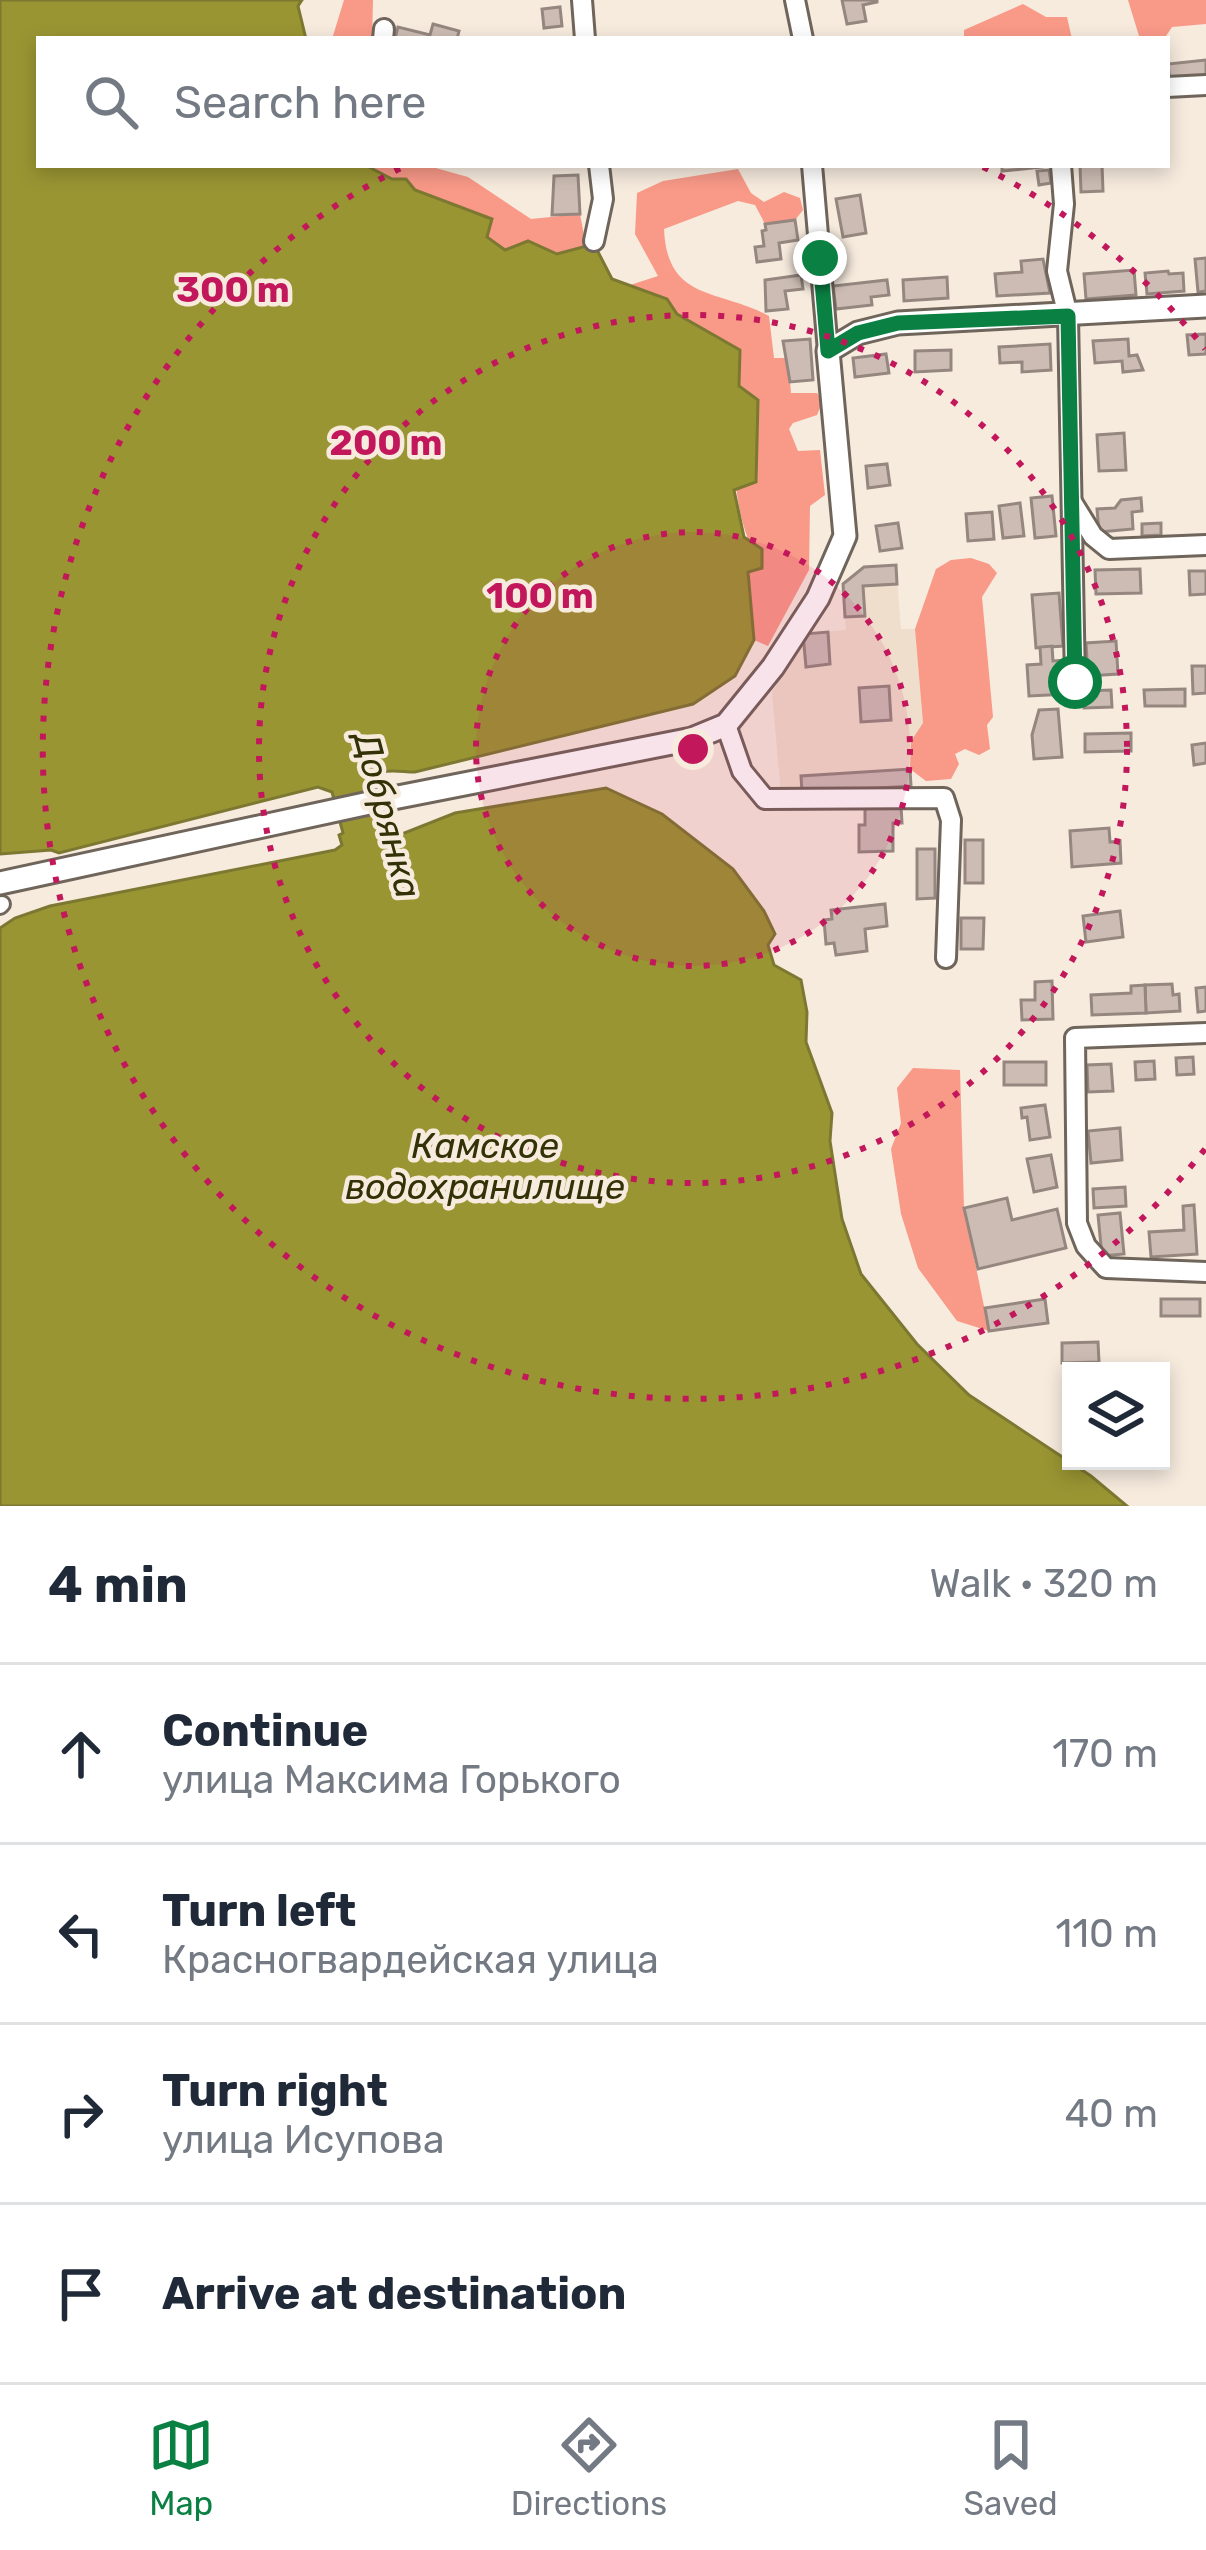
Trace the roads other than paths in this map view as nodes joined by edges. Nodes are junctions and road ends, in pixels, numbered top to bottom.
1 (582, 0) edge
2 (795, 0) edge
3 (585, 36) edge
4 (802, 36) edge
5 (1206, 85) edge
6 (1170, 87) edge
7 (598, 168) edge
8 (812, 168) edge
9 (1061, 168) edge
10 (594, 241) dead end
11 (1206, 306) edge
12 (1068, 316) junction
13 (828, 351) junction
14 (1072, 502) junction
15 (1206, 545) edge
16 (1075, 682) dead end
17 (726, 725) junction
18 (1, 898) edge
19 (946, 958) dead end
20 (1206, 1033) edge
21 (1206, 1272) edge

1 - 3 street
2 - 4 street
5 - 6 street
7 - 10 street
8 - 13 street
9 - 12 street
11 - 12 street
12 - 13 street
12 - 14 street
13 - 17 street
14 - 15 street
14 - 16 street
17 - 18 street
17 - 19 street
20 - 21 street

